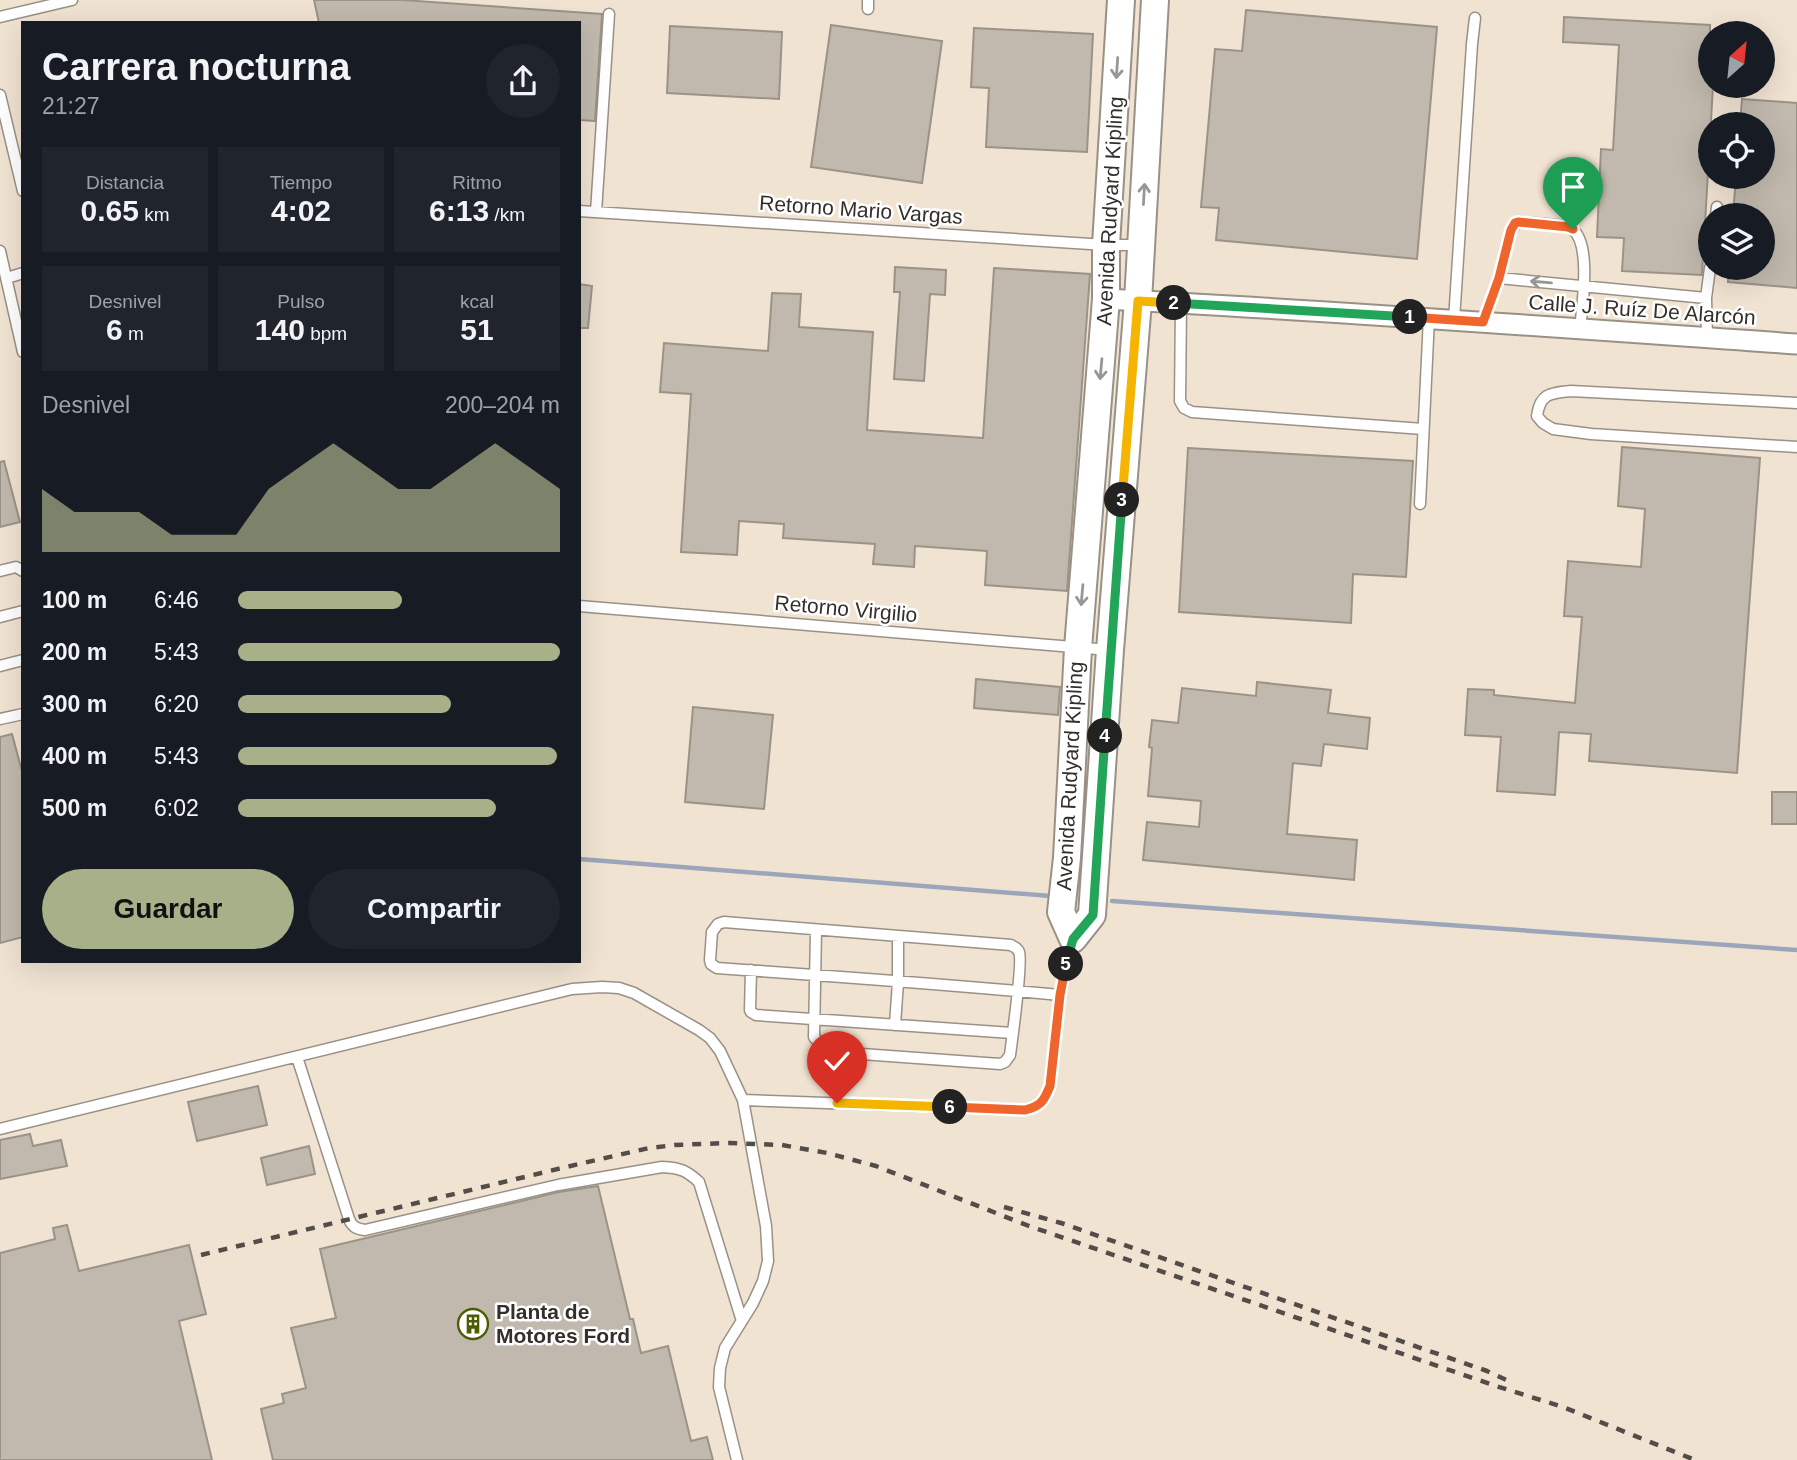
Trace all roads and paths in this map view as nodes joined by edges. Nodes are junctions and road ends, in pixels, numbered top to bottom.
1 (72, 0) edge
2 (1121, 0) edge
3 (1155, 0) edge
4 (608, 13) dead end
5 (0, 17) edge
6 (1475, 18) dead end
7 (0, 95) edge
8 (21, 183) edge
9 (581, 211) edge
10 (596, 212) junction
11 (1106, 245) junction
12 (1141, 245) junction
13 (0, 251) edge
14 (21, 274) edge
15 (7, 278) junction
16 (1499, 278) junction
17 (1708, 280) edge
18 (1584, 286) junction
19 (1706, 298) junction
20 (1106, 299) junction
21 (1138, 301) junction
22 (1181, 304) junction
23 (1429, 318) junction
24 (1454, 320) junction
25 (1483, 322) junction
26 (1580, 330) junction
27 (1707, 338) junction
28 (21, 343) edge
29 (1797, 344) edge
30 (1797, 403) edge
31 (1423, 429) junction
32 (1797, 447) edge
33 (1420, 504) dead end
34 (21, 570) edge
35 (0, 571) edge
36 (581, 606) edge
37 (21, 612) edge
38 (0, 617) edge
39 (1078, 648) junction
40 (1110, 650) junction
41 (21, 661) edge
42 (0, 666) edge
43 (21, 714) edge
44 (0, 719) edge
45 (1067, 858) junction
46 (1097, 860) junction
47 (816, 930) junction
48 (898, 937) junction
49 (1073, 939) junction
50 (751, 970) junction
51 (814, 975) junction
52 (898, 982) junction
53 (1017, 991) junction
54 (1060, 995) junction
55 (813, 1019) junction
56 (895, 1025) junction
57 (1012, 1033) junction
58 (297, 1057) junction
59 (743, 1100) junction
60 (0, 1129) edge
61 (743, 1321) junction
62 (737, 1460) edge

1 - 5 lane
2 -> 11 street, Avenida Rudyard Kipling
12 -> 3 street, Avenida Rudyard Kipling
4 - 10 lane
6 - 24 lane
7 - 8 lane
9 - 10 lane, Retorno Mario Vargas
10 - 11 lane, Retorno Mario Vargas
11 - 12 lane, Retorno Mario Vargas
11 - 20 street, Avenida Rudyard Kipling
12 - 21 street, Avenida Rudyard Kipling
13 - 15 lane
14 - 15 lane
15 - 28 lane
18 -> 16 lane
16 - 18 lane
16 - 25 lane
17 - 19 lane
18 - 19 lane
18 - 26 lane
19 - 27 lane
20 - 21 street, Calle J. Ruíz De Alarcón
20 -> 39 street, Avenida Rudyard Kipling
21 - 22 street, Calle J. Ruíz De Alarcón
21 - 40 street, Avenida Rudyard Kipling
22 - 23 street, Calle J. Ruíz De Alarcón
22 - 31 lane
23 - 24 street, Calle J. Ruíz De Alarcón
23 - 31 lane
24 - 25 street, Calle J. Ruíz De Alarcón
25 - 26 street, Calle J. Ruíz De Alarcón
26 - 27 street, Calle J. Ruíz De Alarcón
27 - 29 street, Calle J. Ruíz De Alarcón
30 - 32 lane
31 - 33 lane
34 - 35 lane
36 - 39 lane, Retorno Virgilio
37 - 38 lane
39 - 40 lane, Retorno Virgilio
39 - 45 street, Avenida Rudyard Kipling
40 - 46 street, Avenida Rudyard Kipling
41 - 42 lane
43 - 44 lane
45 - 46 street
45 - 49 street, Avenida Rudyard Kipling
46 - 49 street, Avenida Rudyard Kipling
47 - 48 lane
47 - 50 lane
47 - 51 lane
48 - 52 lane
48 - 53 lane
49 - 54 lane
50 - 51 lane
50 - 55 lane
51 - 52 lane
51 - 55 lane
52 - 53 lane
52 - 56 lane
53 - 54 lane
53 - 57 lane
54 - 59 lane
55 - 56 lane
55 - 57 lane
56 - 57 lane
58 - 59 lane
58 - 60 lane
58 - 61 lane
59 - 61 lane
61 - 62 lane

